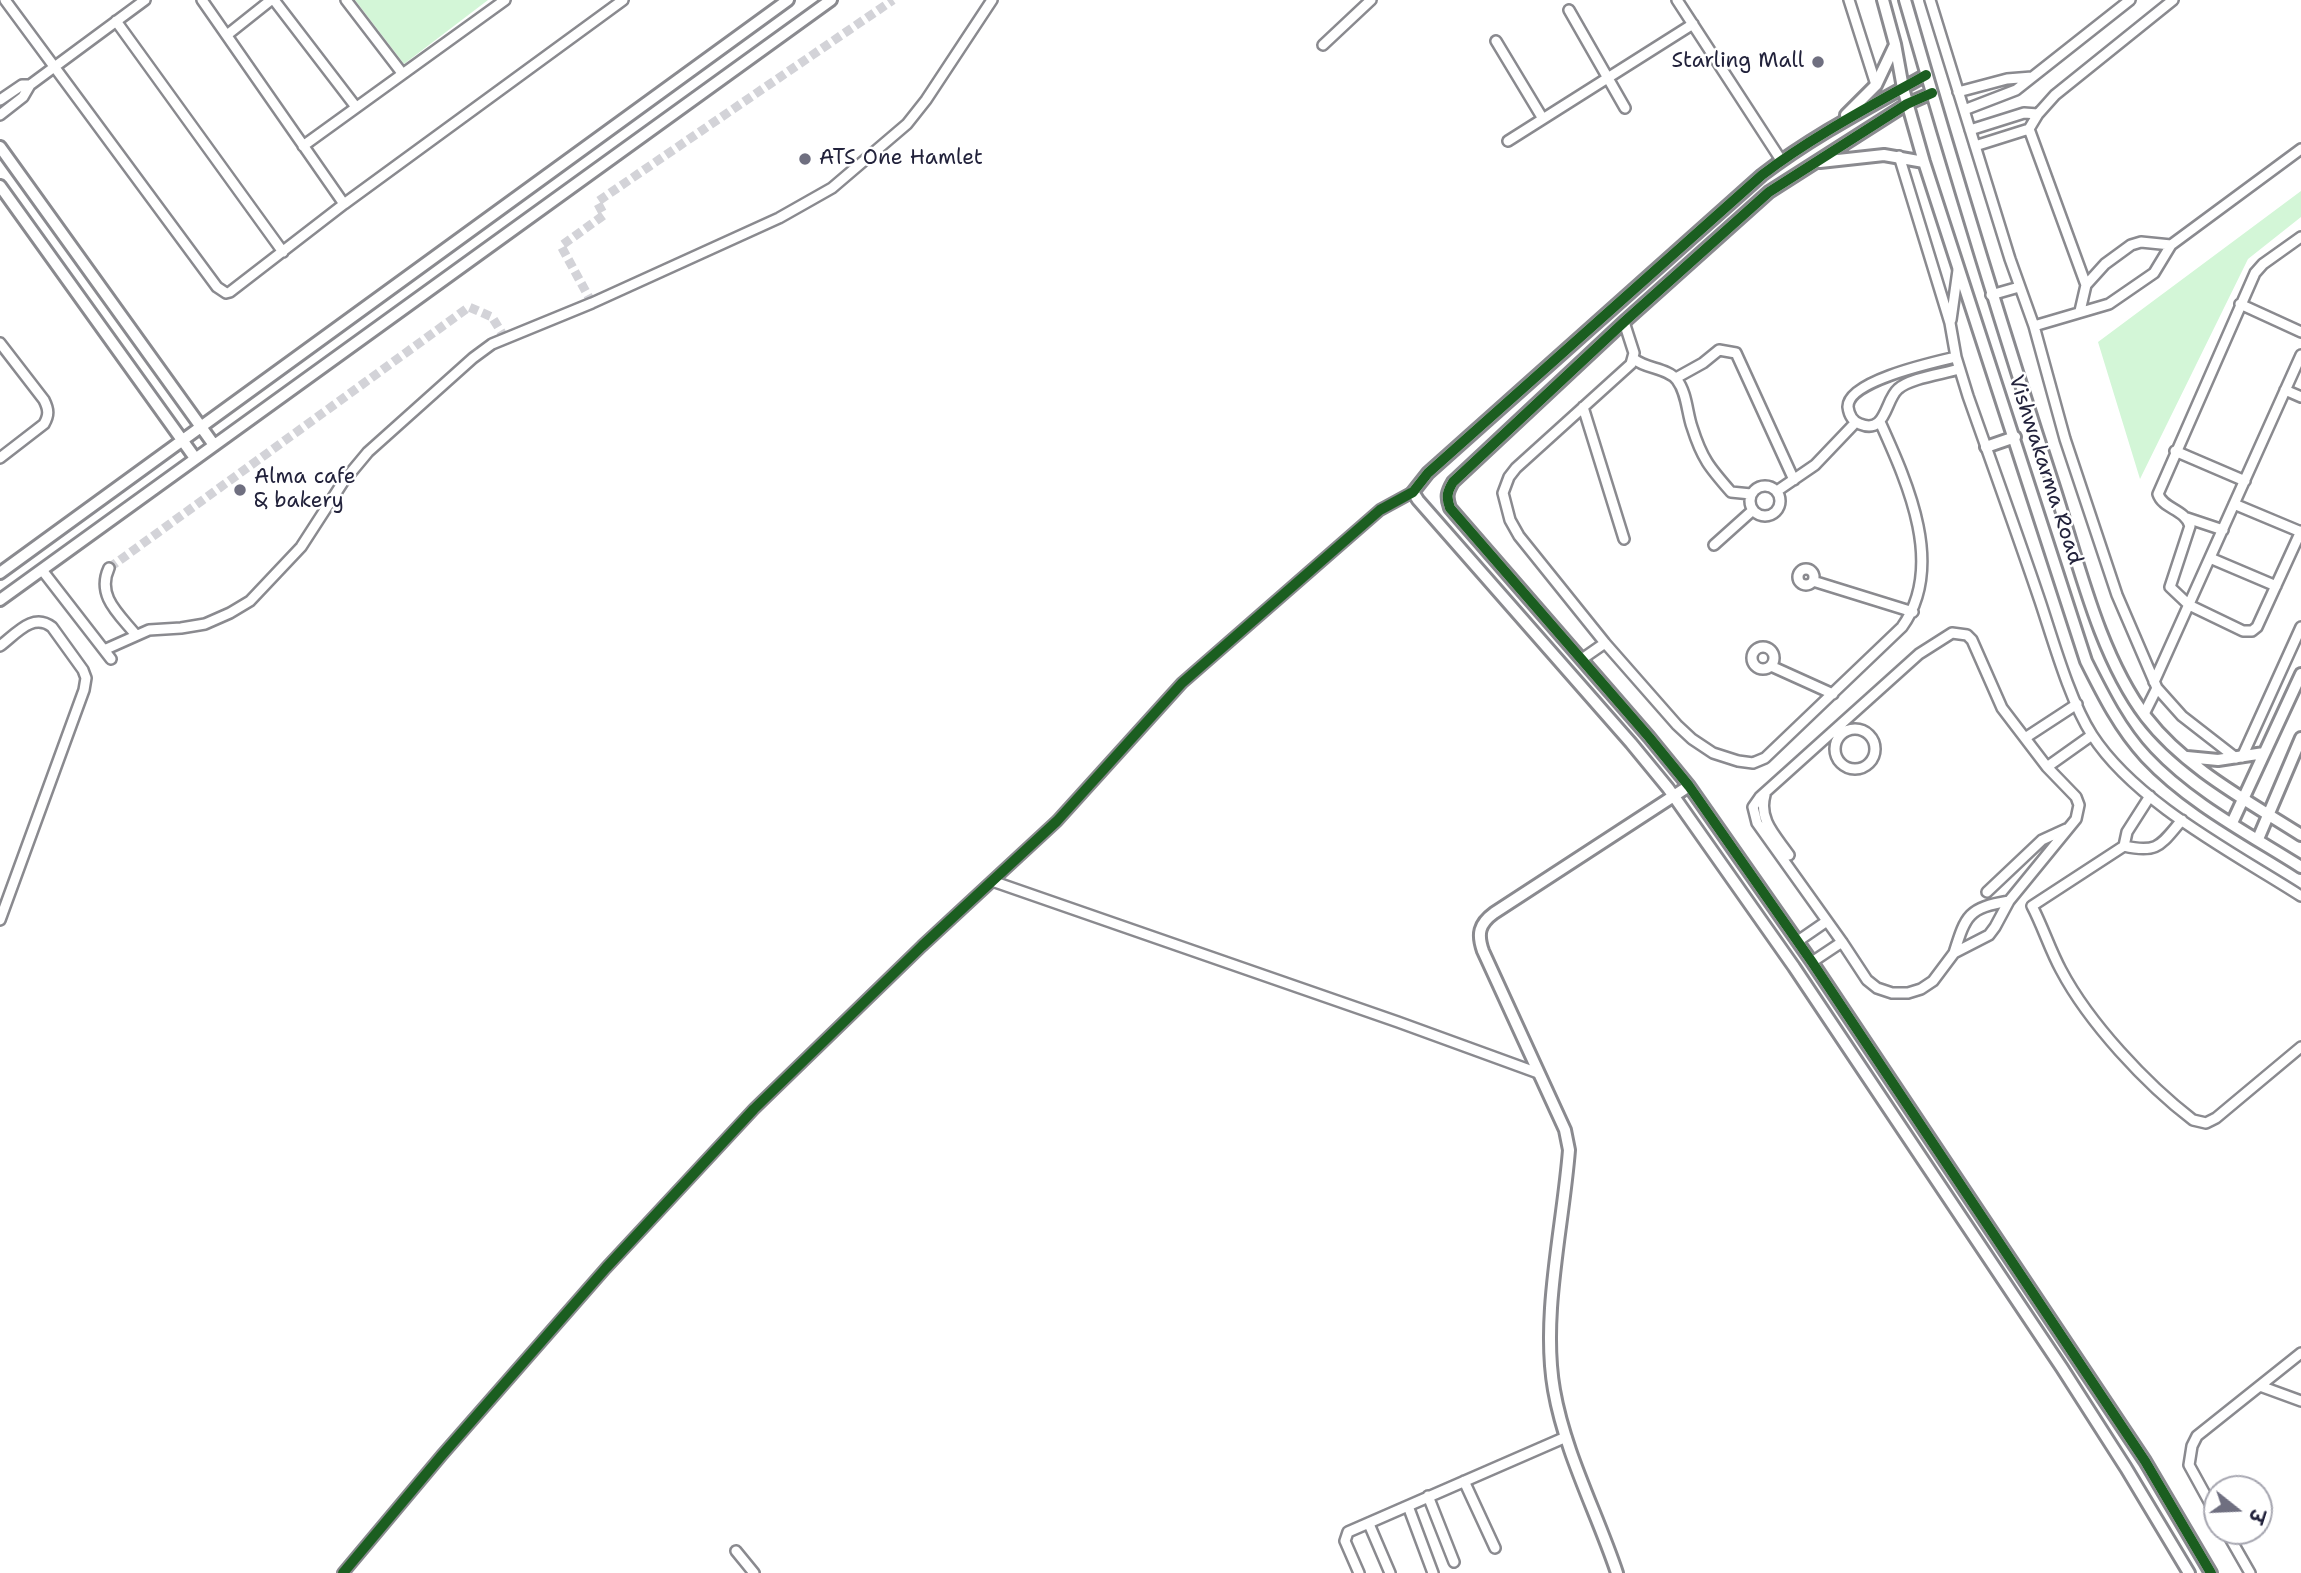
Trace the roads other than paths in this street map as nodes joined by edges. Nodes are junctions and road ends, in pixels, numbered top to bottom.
1 (5, 0) edge
2 (145, 0) edge
3 (202, 0) edge
4 (273, 0) edge
5 (346, 0) edge
6 (505, 0) edge
7 (623, 0) edge
8 (788, 0) edge
9 (831, 0) edge
10 (992, 0) edge
11 (1371, 0) edge
12 (1677, 0) edge
13 (1849, 0) edge
14 (1884, 0) edge
15 (1905, 0) edge
16 (1930, 0) edge
17 (2130, 0) edge
18 (2173, 0) edge
19 (1569, 10) dead end
20 (116, 21) junction
21 (1693, 24) junction
22 (227, 35) junction
23 (1496, 41) dead end
24 (1895, 44) junction
25 (1323, 45) dead end
26 (54, 67) junction
27 (402, 73) junction
28 (1926, 75) junction
29 (1609, 77) junction
30 (2032, 77) junction
31 (30, 85) junction
32 (1876, 85) junction
33 (1903, 89) junction
34 (1958, 92) junction
35 (1932, 93) junction
36 (0, 100) edge
37 (1907, 104) junction
38 (356, 107) junction
39 (1625, 108) dead end
40 (1964, 110) junction
41 (2038, 114) junction
42 (0, 115) edge
43 (1543, 119) junction
44 (1831, 129) junction
45 (2029, 129) junction
46 (1970, 130) junction
47 (1508, 141) dead end
48 (303, 146) junction
49 (1975, 146) junction
50 (0, 147) edge
51 (2301, 149) edge
52 (1899, 156) junction
53 (1781, 160) junction
54 (1924, 162) junction
55 (1815, 163) junction
56 (0, 186) edge
57 (344, 204) junction
58 (2301, 237) edge
59 (2171, 246) junction
60 (283, 252) junction
61 (1958, 270) junction
62 (2086, 285) junction
63 (2019, 287) junction
64 (1991, 295) junction
65 (2240, 304) junction
66 (2080, 311) junction
67 (1624, 322) junction
68 (1950, 323) junction
69 (2034, 326) junction
70 (2301, 332) edge
71 (0, 343) edge
72 (2301, 355) edge
73 (1956, 357) junction
74 (1634, 359) junction
75 (1959, 369) junction
76 (1676, 378) junction
77 (2285, 390) junction
78 (2301, 397) edge
79 (1583, 407) junction
80 (1856, 422) junction
81 (1880, 422) junction
82 (200, 425) junction
83 (2015, 437) junction
84 (182, 440) junction
85 (214, 445) junction
86 (1986, 447) junction
87 (2175, 451) junction
88 (0, 458) edge
89 (195, 458) junction
90 (1794, 480) junction
91 (2245, 481) junction
92 (1777, 491) junction
93 (1413, 492) junction
94 (1751, 494) junction
95 (2234, 504) junction
96 (1753, 510) junction
97 (2187, 518) junction
98 (2223, 530) junction
99 (2301, 532) edge
100 (1624, 539) dead end
101 (1714, 544) dead end
102 (2210, 558) junction
103 (108, 568) dead end
104 (43, 570) junction
105 (0, 573) edge
106 (1813, 581) dead end
107 (2276, 586) junction
108 (0, 600) edge
109 (2189, 605) junction
110 (1913, 612) junction
111 (2301, 627) edge
112 (136, 635) junction
113 (1605, 643) junction
114 (0, 646) edge
115 (104, 650) junction
116 (111, 659) dead end
117 (1582, 659) junction
118 (1771, 666) dead end
119 (2301, 674) edge
120 (2155, 685) junction
121 (1832, 694) junction
122 (2077, 705) junction
123 (2144, 714) junction
124 (1849, 717) junction
125 (1853, 729) junction
126 (2092, 735) junction
127 (2025, 738) junction
128 (2301, 738) edge
129 (1824, 739) junction
130 (1836, 743) junction
131 (2264, 753) junction
132 (2187, 757) junction
133 (2239, 758) junction
134 (2047, 767) junction
135 (1689, 786) junction
136 (1766, 791) junction
137 (2150, 796) junction
138 (2242, 797) junction
139 (1666, 801) junction
140 (2269, 815) junction
141 (2182, 820) junction
142 (2232, 823) junction
143 (2067, 829) junction
144 (2301, 835) edge
145 (2258, 839) junction
146 (2124, 846) junction
147 (1790, 855) dead end
148 (2301, 867) edge
149 (992, 881) junction
150 (1987, 892) dead end
151 (2301, 896) edge
152 (2008, 901) junction
153 (0, 920) edge
154 (1827, 921) junction
155 (1798, 941) junction
156 (1842, 942) junction
157 (1954, 953) junction
158 (1812, 962) junction
159 (2301, 1048) edge
160 (1538, 1073) junction
161 (2301, 1353) edge
162 (2260, 1385) junction
163 (2301, 1401) edge
164 (1566, 1437) junction
165 (1464, 1481) junction
166 (2203, 1490) edge
167 (1428, 1496) junction
168 (1408, 1506) junction
169 (1369, 1524) junction
170 (2234, 1545) edge
171 (1494, 1548) dead end
172 (736, 1551) dead end
173 (1454, 1562) dead end
174 (343, 1573) edge
175 (754, 1573) edge
176 (1359, 1573) edge
177 (1391, 1573) edge
178 (1433, 1573) edge
179 (1617, 1573) edge
180 (2189, 1573) edge
181 (2211, 1573) edge
182 (2250, 1573) edge

1 - 26 street
2 - 20 street
3 - 22 street
4 - 22 street
4 - 38 street
5 - 27 street
6 - 27 street
7 - 57 street
8 - 82 street
9 - 85 street
10 - 112 street
11 - 25 street
12 - 21 street
13 - 32 street
14 - 24 street, Vishwakarma Road
15 - 28 street, Vishwakarma Road
16 - 34 street
17 - 30 street
18 - 41 street
19 - 29 street
20 - 26 street
20 - 60 street
21 - 29 street
21 - 53 street
22 - 48 street
23 - 43 street
24 - 32 street
24 - 33 street, Vishwakarma Road
26 - 31 street
26 - 60 street
27 - 38 street
28 - 33 street
28 - 35 street, Vishwakarma Road
29 - 39 street
29 - 43 street
30 - 34 street
30 - 40 street
31 - 36 street
31 - 42 street
32 - 44 street
33 - 37 street, Vishwakarma Road
33 - 44 street
34 - 40 street
35 - 37 street
35 - 64 street, Vishwakarma Road
37 - 54 street, Vishwakarma Road
37 - 55 street
38 - 48 street
40 - 46 street
41 - 45 street
41 - 46 street
43 - 47 street
44 - 53 street
45 - 49 street
45 - 62 street
46 - 49 street
48 - 57 street
49 - 63 street
50 - 82 street
51 - 59 street
52 - 54 street
52 - 55 street
52 - 68 street
53 - 93 street
54 - 61 street, Vishwakarma Road
55 - 67 street
56 - 84 street
57 - 60 street
58 - 65 street
59 - 62 street
59 - 66 street
61 - 68 street
61 - 83 street, Vishwakarma Road
62 - 66 street
63 - 64 street
63 - 69 street
64 - 123 street, Vishwakarma Road
65 - 70 street
65 - 87 street
66 - 69 street
67 - 74 street
67 - 117 street
68 - 73 street
69 - 120 street
71 - 88 street
72 - 77 street
73 - 75 street
73 - 80 street
74 - 76 street
74 - 79 street
75 - 81 street
75 - 86 street
76 - 90 street
76 - 94 street
77 - 78 street
77 - 91 street
79 - 100 street
79 - 113 street
80 - 81 street
80 - 90 street
81 - 110 street
82 - 84 street
82 - 85 street
83 - 86 street
83 - 142 street, Vishwakarma Road
84 - 89 street
84 - 105 street
85 - 89 street
86 - 122 street
87 - 91 street
87 - 97 street
89 - 104 street
90 - 92 street
91 - 95 street
92 - 94 street
92 - 96 street
93 - 139 street
93 - 149 street
94 - 96 street
95 - 98 street
95 - 99 street
96 - 101 street
97 - 98 street
97 - 109 street
98 - 102 street
99 - 107 street
102 - 107 street
102 - 109 street
103 - 112 street
104 - 108 street
104 - 115 street
106 - 110 street
107 - 109 street
109 - 120 street
110 - 121 street
111 - 133 street
112 - 115 street
113 - 117 street
113 - 121 street
114 - 153 street
115 - 116 street
117 - 135 street
118 - 121 street
119 - 131 street
120 - 123 street
120 - 133 street
122 - 126 street
122 - 127 street
123 - 132 street, Vishwakarma Road
124 - 125 street
124 - 127 street
124 - 129 street
125 - 130 street
125 - 130 street
126 - 134 street
126 - 137 street
127 - 134 street
128 - 140 street
129 - 130 street
129 - 136 street
131 - 133 street
131 - 138 street
132 - 133 street
132 - 138 street, Vishwakarma Road
134 - 143 street
135 - 139 street
135 - 155 street
136 - 147 street
136 - 154 street
137 - 141 street
137 - 146 street
138 - 140 street, Vishwakarma Road
138 - 142 street
139 - 160 street
139 - 180 street
140 - 144 street, Vishwakarma Road
140 - 145 street
141 - 146 street
141 - 151 street
142 - 145 street, Vishwakarma Road
143 - 150 street
143 - 152 street
145 - 148 street, Vishwakarma Road
146 - 159 street
149 - 160 street
149 - 174 street
152 - 157 street
152 - 157 street
154 - 155 street
154 - 156 street
155 - 158 street
156 - 157 street
156 - 158 street
158 - 181 street
160 - 164 street
161 - 162 street
162 - 163 street
162 - 166 street
164 - 165 street
164 - 179 street
165 - 167 street
165 - 171 street
167 - 168 street
167 - 173 street
168 - 169 street
168 - 178 street
169 - 176 street
169 - 177 street
170 - 182 street
172 - 175 street

